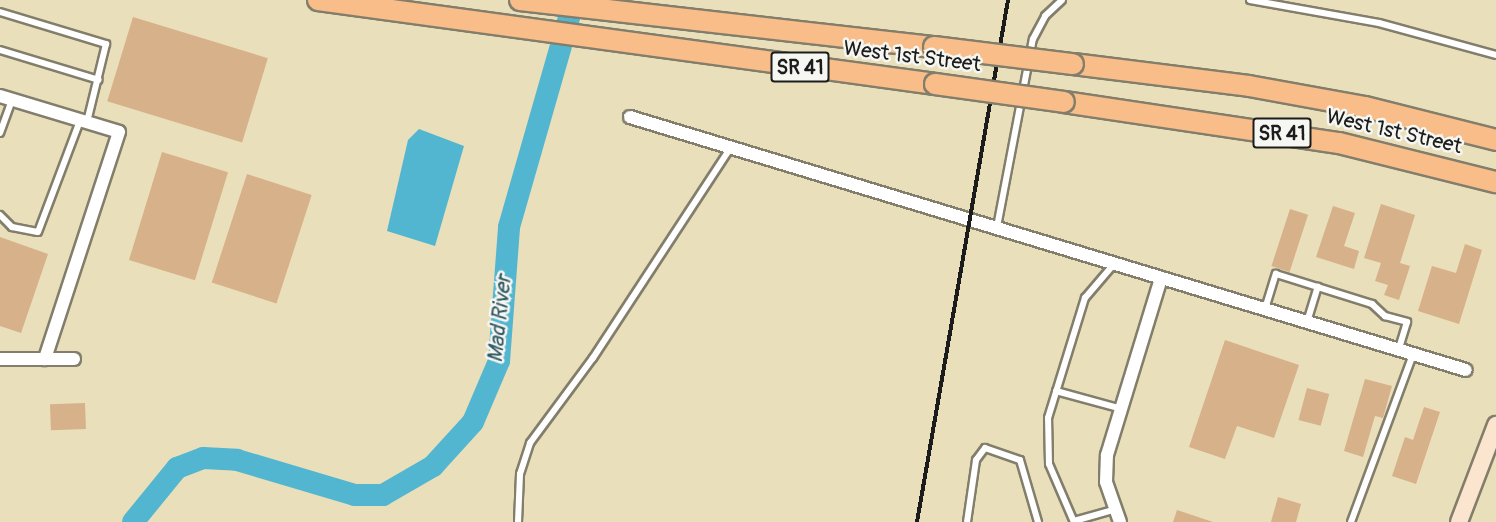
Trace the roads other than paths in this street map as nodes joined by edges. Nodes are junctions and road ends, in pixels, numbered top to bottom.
1 (318, 0) edge
2 (522, 0) edge
3 (1062, 0) edge
4 (1250, 0) edge
5 (0, 12) edge
6 (0, 50) edge
7 (1496, 55) edge
8 (99, 80) junction
9 (6, 98) edge
10 (630, 117) dead end
11 (84, 121) junction
12 (0, 133) edge
13 (1496, 140) edge
14 (731, 147) junction
15 (1496, 182) edge
16 (0, 215) edge
17 (996, 228) junction
18 (1115, 263) junction
19 (1161, 278) junction
20 (1318, 287) junction
21 (1265, 309) junction
22 (1307, 322) junction
23 (1399, 349) junction
24 (1413, 353) junction
25 (0, 359) edge
26 (45, 359) junction
27 (74, 359) dead end
28 (1466, 370) dead end
29 (1056, 391) junction
30 (1122, 409) junction
31 (1496, 424) edge
32 (1113, 510) junction
33 (1074, 521) edge
34 (518, 522) edge
35 (967, 522) edge
36 (1038, 522) edge
37 (1120, 522) edge
38 (1352, 522) edge
39 (1459, 522) edge

1 - 15 main road, West 1st Street / SR 41, bridge
2 - 13 main road, West 1st Street / SR 41, bridge
3 - 17 lane
4 - 7 lane
5 - 8 lane
6 - 8 lane
8 - 11 lane
9 - 11 street
9 - 12 lane
10 - 14 street
11 - 16 lane
11 - 26 street
14 - 17 street
14 - 34 lane
17 - 18 street
18 - 19 street
18 - 29 lane
19 - 21 street
19 - 30 street
20 - 21 lane
20 - 22 lane
20 - 23 lane
21 - 22 street
22 - 23 street
23 - 24 street
24 - 28 street
24 - 38 lane
25 - 26 street
26 - 27 street
29 - 30 lane
29 - 33 lane
30 - 32 street
31 - 39 main road
32 - 33 lane
32 - 37 street
35 - 36 lane

